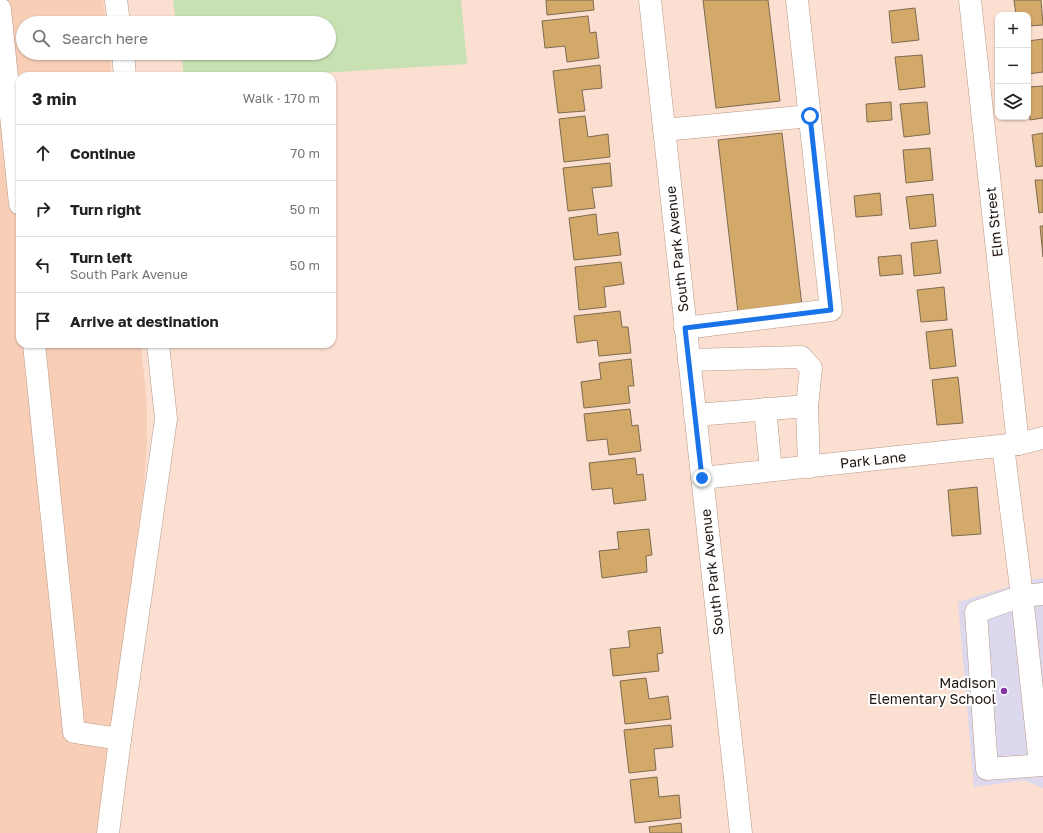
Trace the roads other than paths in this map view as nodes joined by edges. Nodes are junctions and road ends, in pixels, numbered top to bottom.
1 (116, 0) edge
2 (650, 0) edge
3 (797, 0) edge
4 (970, 0) edge
5 (0, 9) edge
6 (118, 16) edge
7 (124, 60) edge
8 (125, 72) edge
9 (810, 116) junction
10 (664, 130) junction
11 (16, 165) edge
12 (685, 328) junction
13 (34, 348) edge
14 (158, 348) edge
15 (689, 360) junction
16 (807, 406) junction
17 (765, 409) junction
18 (695, 415) junction
19 (1043, 438) edge
20 (1010, 445) junction
21 (809, 466) junction
22 (771, 470) junction
23 (702, 478) junction
24 (1043, 594) edge
25 (1022, 596) junction
26 (120, 738) junction
27 (1042, 764) edge
28 (108, 833) edge
29 (740, 833) edge

1 - 6 street
2 - 10 street, South Park Avenue
3 - 9 street
4 - 20 street, Elm Street
5 - 11 street
7 - 8 street
9 - 10 street
9 - 12 street
10 - 12 street, South Park Avenue
12 - 15 street, South Park Avenue
13 - 26 street
14 - 26 street
15 - 16 street
15 - 18 street, South Park Avenue
16 - 17 street
16 - 21 street
17 - 18 street
17 - 22 street
18 - 23 street, South Park Avenue
19 - 20 street, Park Lane
20 - 21 street, Park Lane
20 - 25 street, Elm Street
21 - 22 street, Park Lane
22 - 23 street, Park Lane
23 - 29 street, South Park Avenue
24 - 25 street
25 - 27 street, Elm Street
25 - 27 street
26 - 28 street

